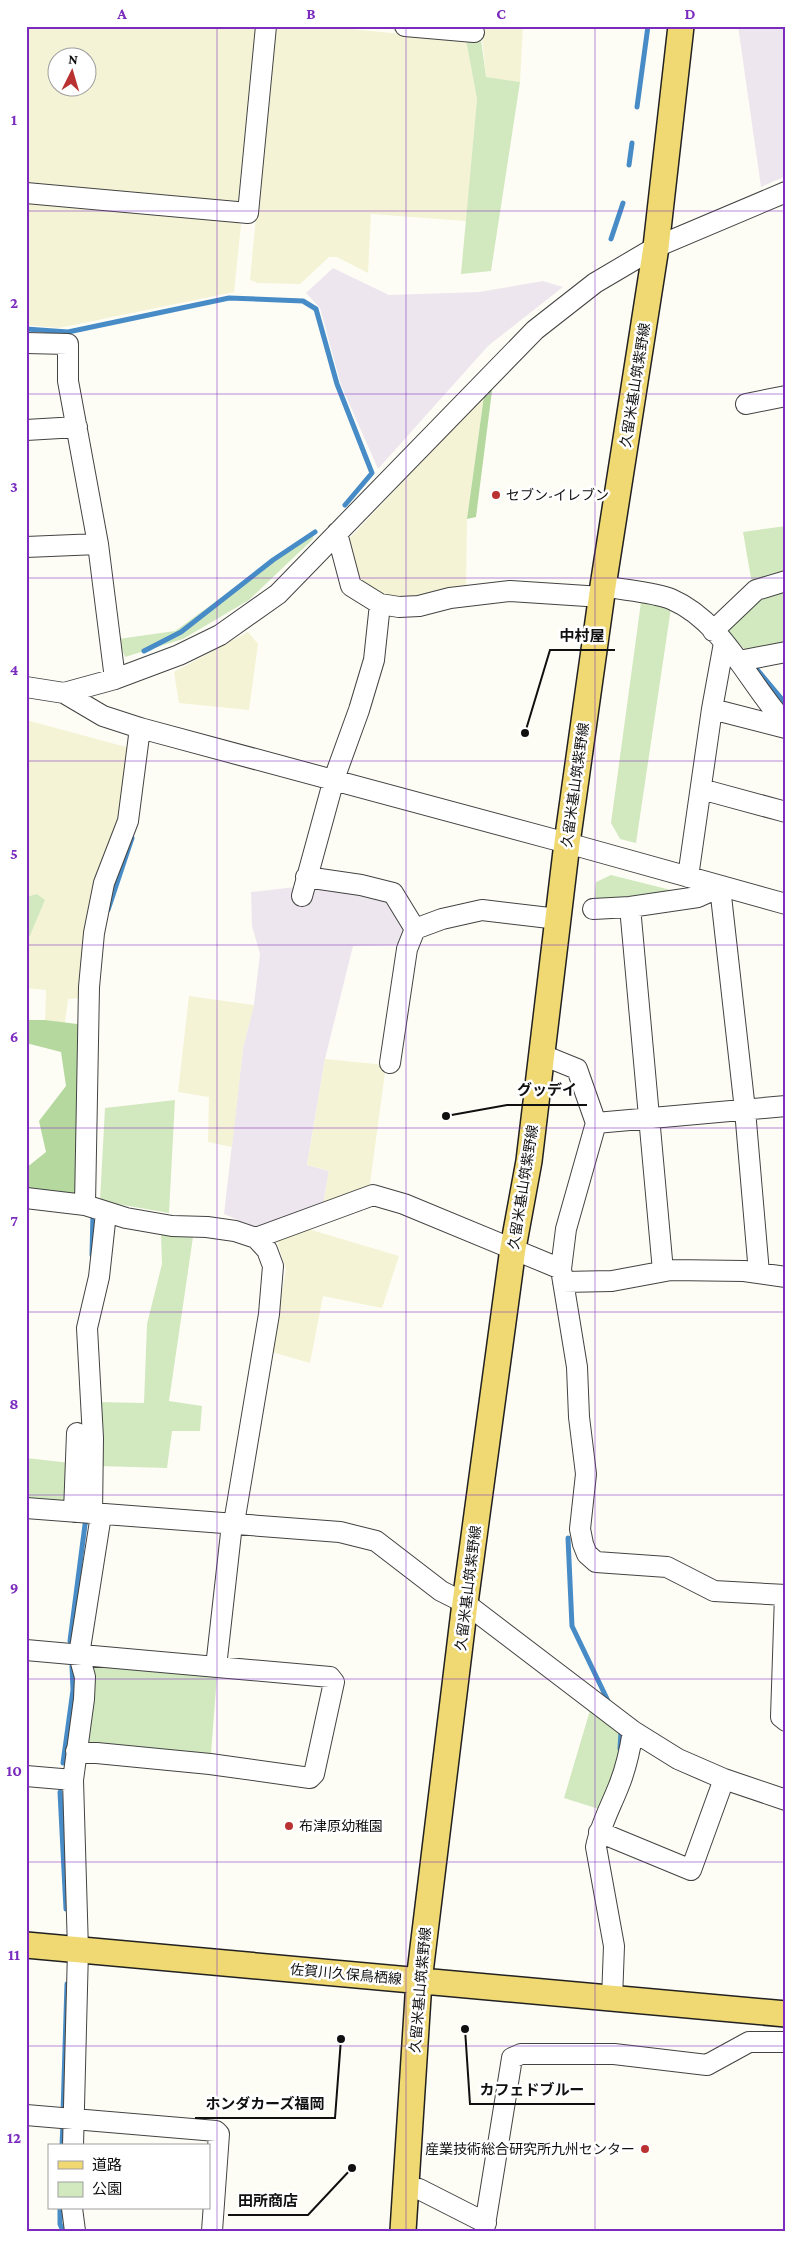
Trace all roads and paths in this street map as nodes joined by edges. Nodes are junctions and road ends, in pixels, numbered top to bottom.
1 (266, 26) edge
2 (405, 26) edge
3 (681, 26) edge
4 (474, 32) dead end
5 (26, 193) edge
6 (784, 197) edge
7 (656, 247) junction
8 (26, 343) edge
9 (786, 396) edge
10 (746, 404) dead end
11 (78, 427) junction
12 (26, 430) edge
13 (337, 533) junction
14 (98, 544) junction
15 (26, 547) edge
16 (786, 581) edge
17 (602, 592) junction
18 (380, 604) junction
19 (718, 637) junction
20 (786, 652) edge
21 (739, 661) junction
22 (115, 679) junction
23 (26, 687) edge
24 (64, 693) junction
25 (712, 710) junction
26 (786, 724) edge
27 (140, 728) junction
28 (786, 728) edge
29 (334, 779) junction
30 (701, 789) junction
31 (786, 812) edge
32 (567, 842) junction
33 (688, 876) junction
34 (306, 877) junction
35 (720, 887) junction
36 (302, 896) dead end
37 (786, 904) edge
38 (630, 907) junction
39 (593, 909) dead end
40 (558, 919) junction
41 (415, 929) junction
42 (540, 1054) junction
43 (390, 1063) dead end
44 (786, 1106) edge
45 (745, 1110) junction
46 (648, 1119) junction
47 (596, 1124) junction
48 (26, 1198) edge
49 (97, 1210) junction
50 (256, 1238) junction
51 (513, 1248) junction
52 (663, 1271) junction
53 (759, 1273) junction
54 (562, 1276) junction
55 (786, 1277) edge
56 (77, 1433) dead end
57 (26, 1508) edge
58 (89, 1514) junction
59 (234, 1523) junction
60 (786, 1595) edge
61 (465, 1603) junction
62 (26, 1650) edge
63 (79, 1655) junction
64 (216, 1667) junction
65 (786, 1721) edge
66 (633, 1731) junction
67 (76, 1751) junction
68 (26, 1776) edge
69 (73, 1780) junction
70 (724, 1780) junction
71 (786, 1800) edge
72 (599, 1832) junction
73 (26, 1945) edge
74 (78, 1950) junction
75 (419, 1981) junction
76 (612, 1999) junction
77 (786, 2014) edge
78 (786, 2042) edge
79 (26, 2115) edge
80 (65, 2118) junction
81 (72, 2144) edge
82 (419, 2189) dead end
83 (72, 2210) edge
84 (485, 2227) edge
85 (75, 2231) edge
86 (212, 2231) edge
87 (403, 2231) edge

1 - 5 street
2 - 4 street
3 - 7 main road, 久留米基山筑紫野線
6 - 7 street
7 - 13 street
7 - 17 main road, 久留米基山筑紫野線
8 - 11 street
9 - 10 street
11 - 12 street
11 - 14 street
13 - 18 street
13 - 22 street
14 - 15 street
14 - 22 street
16 - 19 street
17 - 18 street
17 - 19 street
17 - 32 main road, 久留米基山筑紫野線
18 - 29 street
19 - 21 street
19 - 25 street
20 - 21 street
21 - 26 street
22 - 24 street
23 - 24 street
24 - 27 street
25 - 28 street
25 - 30 street
27 - 29 street
27 - 49 street
29 - 32 street
29 - 34 street
30 - 31 street
30 - 33 street
32 - 33 street
32 - 40 main road, 久留米基山筑紫野線
33 - 35 street
34 - 36 street
34 - 41 street
35 - 37 street
35 - 38 street
35 - 45 street
38 - 39 street
38 - 46 street
40 - 41 street
40 - 42 main road, 久留米基山筑紫野線
41 - 43 street
42 - 47 street
42 - 51 main road, 久留米基山筑紫野線
44 - 45 street
45 - 46 street
45 - 53 street
46 - 47 street
46 - 52 street
47 - 54 street
48 - 49 street
49 - 50 street
49 - 58 street
50 - 51 street
50 - 59 street
51 - 54 street
51 - 61 main road, 久留米基山筑紫野線
52 - 53 street
52 - 54 street
53 - 55 street
54 - 60 street
56 - 58 street
57 - 58 street
58 - 59 street
58 - 63 street
59 - 61 street
59 - 64 street
60 - 65 street
61 - 66 street
61 - 75 main road, 久留米基山筑紫野線
62 - 63 street
63 - 64 street
63 - 67 street
64 - 67 street
66 - 70 street
66 - 72 street
67 - 69 street
68 - 69 street
69 - 74 street
70 - 71 street
70 - 72 street
72 - 76 street
73 - 74 main road, 佐賀川久保鳥栖線
74 - 75 main road, 佐賀川久保鳥栖線
74 - 80 street
75 - 76 main road, 佐賀川久保鳥栖線
75 - 87 main road, 久留米基山筑紫野線
76 - 77 main road, 佐賀川久保鳥栖線
78 - 84 street
79 - 80 street
80 - 81 street
80 - 86 street
82 - 84 street
83 - 85 street

